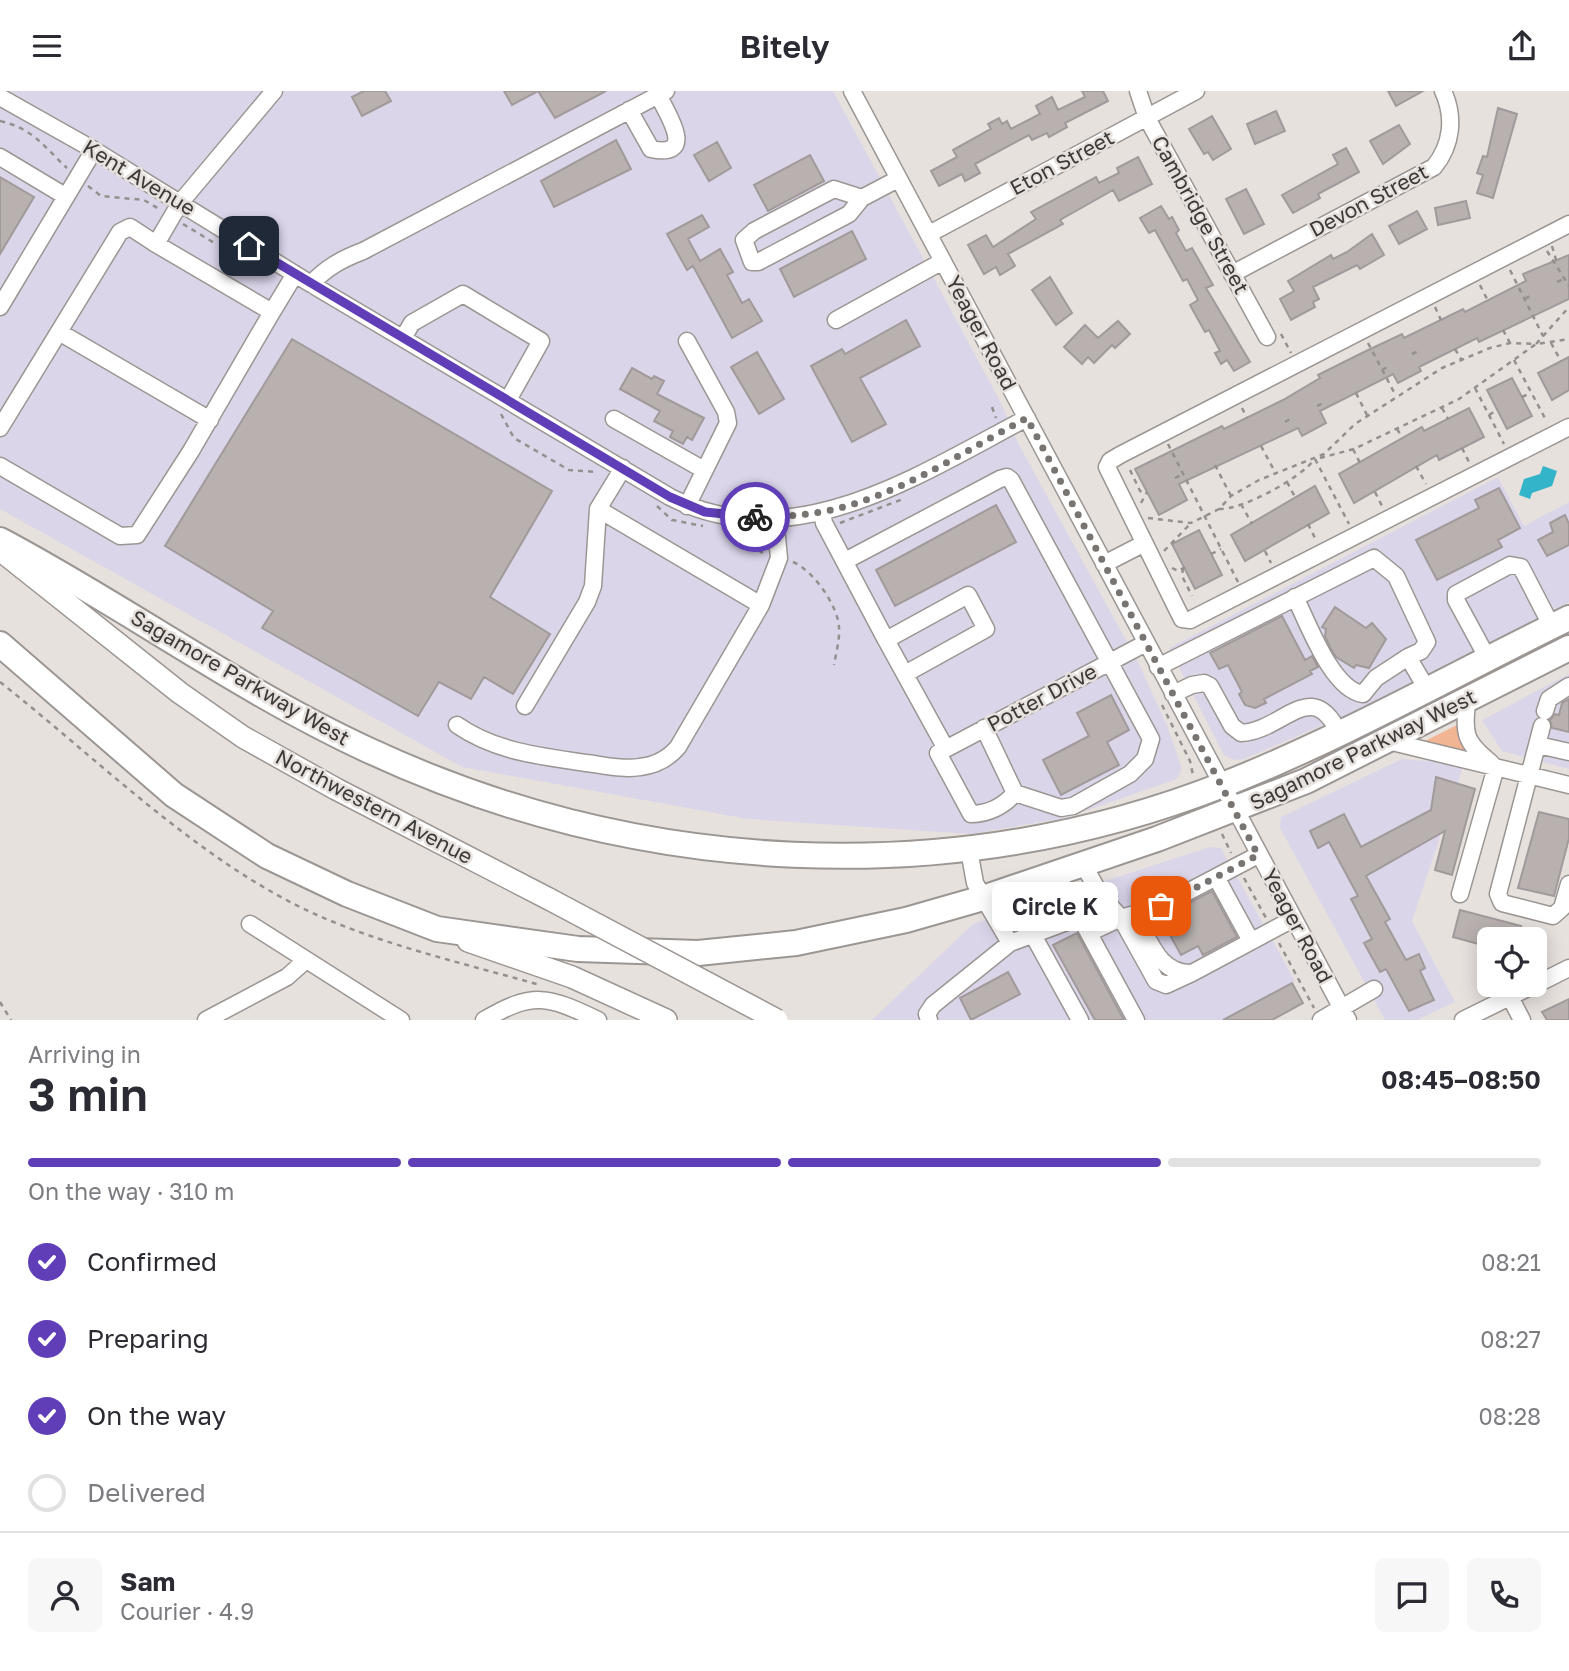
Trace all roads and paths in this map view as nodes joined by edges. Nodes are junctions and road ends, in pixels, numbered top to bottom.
1 (274, 91) edge
2 (852, 91) edge
3 (1138, 91) edge
4 (1196, 91) edge
5 (1443, 91) edge
6 (662, 93) edge
7 (0, 97) edge
8 (629, 110) junction
9 (1147, 118) junction
10 (0, 121) edge
11 (94, 150) junction
12 (0, 157) edge
13 (78, 176) junction
14 (898, 179) junction
15 (65, 196) junction
16 (862, 198) junction
17 (176, 210) junction
18 (1569, 224) edge
19 (929, 234) junction
20 (1541, 239) junction
21 (156, 244) junction
22 (218, 244) dead end
23 (1504, 257) junction
24 (943, 261) junction
25 (1473, 273) junction
26 (295, 274) junction
27 (1232, 274) junction
28 (1565, 278) junction
29 (1557, 282) dead end
30 (311, 284) junction
31 (1569, 286) edge
32 (1533, 294) dead end
33 (1525, 299) junction
34 (1488, 301) dead end
35 (0, 307) edge
36 (1569, 307) edge
37 (272, 312) junction
38 (836, 320) dead end
39 (1503, 330) dead end
40 (59, 331) junction
41 (1362, 331) junction
42 (1543, 336) junction
43 (1267, 337) dead end
44 (403, 338) junction
45 (1569, 339) edge
46 (687, 341) dead end
47 (1510, 343) junction
48 (1551, 343) junction
49 (1536, 344) junction
50 (1455, 349) dead end
51 (1421, 350) dead end
52 (1412, 354) dead end
53 (1461, 359) junction
54 (1514, 360) junction
55 (1561, 361) dead end
56 (1389, 366) dead end
57 (1382, 370) junction
58 (1475, 389) junction
59 (1356, 393) dead end
60 (1531, 393) junction
61 (1396, 396) junction
62 (1522, 397) dead end
63 (1323, 403) dead end
64 (503, 405) junction
65 (1317, 406) dead end
66 (992, 407) dead end
67 (1442, 408) junction
68 (1497, 410) dead end
69 (1367, 415) junction
70 (1489, 415) junction
71 (1027, 418) junction
72 (1292, 418) dead end
73 (210, 419) junction
74 (614, 419) dead end
75 (997, 419) dead end
76 (1448, 419) dead end
77 (1285, 422) dead end
78 (1569, 427) edge
79 (0, 428) edge
80 (1397, 429) junction
81 (1162, 433) junction
82 (1553, 435) junction
83 (1402, 437) dead end
84 (1261, 446) dead end
85 (1353, 449) junction
86 (1510, 457) junction
87 (1315, 459) junction
88 (1360, 463) dead end
89 (1215, 465) dead end
90 (1416, 465) dead end
91 (0, 466) edge
92 (623, 468) junction
93 (704, 470) junction
94 (1130, 470) dead end
95 (1275, 472) junction
96 (603, 473) dead end
97 (1183, 474) junction
98 (1175, 478) dead end
99 (1287, 482) junction
100 (1145, 493) dead end
101 (1231, 496) junction
102 (1295, 497) dead end
103 (1433, 497) junction
104 (1241, 504) junction
105 (687, 506) junction
106 (598, 509) junction
107 (1219, 509) junction
108 (822, 512) junction
109 (1205, 516) junction
110 (775, 517) junction
111 (1132, 522) junction
112 (1191, 523) junction
113 (1252, 524) dead end
114 (1355, 537) junction
115 (0, 540) edge
116 (1143, 544) junction
117 (1221, 549) junction
118 (0, 550) edge
119 (1211, 554) dead end
120 (788, 561) dead end
121 (845, 561) junction
122 (1104, 564) junction
123 (1153, 564) junction
124 (1183, 568) dead end
125 (1244, 594) junction
126 (1192, 596) dead end
127 (1294, 597) junction
128 (761, 605) junction
129 (1560, 623) edge
130 (886, 640) junction
131 (1146, 643) junction
132 (0, 644) edge
133 (1569, 648) edge
134 (1408, 657) junction
135 (1488, 659) junction
136 (1110, 662) junction
137 (834, 665) dead end
138 (1158, 667) junction
139 (905, 674) junction
140 (1428, 691) junction
141 (1565, 692) edge
142 (1166, 697) junction
143 (1467, 701) junction
144 (525, 706) dead end
145 (457, 725) dead end
146 (984, 728) junction
147 (1340, 735) junction
148 (1388, 741) junction
149 (1538, 745) junction
150 (942, 751) junction
151 (1569, 752) edge
152 (1496, 767) junction
153 (1192, 773) dead end
154 (1530, 775) junction
155 (1221, 785) junction
156 (1569, 785) edge
157 (1015, 793) junction
158 (1235, 811) junction
159 (1223, 835) dead end
160 (969, 850) junction
161 (1258, 855) junction
162 (1233, 856) dead end
163 (1083, 864) junction
164 (1241, 872) dead end
165 (1056, 873) junction
166 (1216, 877) junction
167 (1569, 884) edge
168 (1460, 894) dead end
169 (984, 898) junction
170 (1128, 916) junction
171 (1080, 917) junction
172 (1293, 919) junction
173 (1267, 920) dead end
174 (250, 924) dead end
175 (437, 929) junction
176 (1089, 933) junction
177 (1033, 935) junction
178 (1276, 937) dead end
179 (1251, 941) junction
180 (1010, 943) junction
181 (306, 960) junction
182 (1569, 968) edge
183 (1547, 979) edge
184 (1374, 989) dead end
185 (1510, 997) joint
186 (0, 1002) edge
187 (1344, 1013) edge
188 (1318, 1016) edge
189 (11, 1020) edge
190 (206, 1020) edge
191 (401, 1020) edge
192 (484, 1020) edge
193 (598, 1020) edge
194 (666, 1020) edge
195 (777, 1020) edge
196 (929, 1020) edge
197 (1080, 1020) edge
198 (1136, 1020) edge
199 (1463, 1020) edge
200 (1522, 1020) edge

1 - 17 street
2 - 14 street, Yeager Road
3 - 9 street, Cambridge Street
4 - 9 street, Eton Street
5 - 27 street, Devon Street
6 - 8 street
6 - 8 street
7 - 11 street, Kent Avenue
8 - 30 street
9 - 19 street, Eton Street
9 - 27 street, Cambridge Street
10 - 13 path
11 - 13 street
11 - 17 street, Kent Avenue
12 - 15 street
13 - 15 street
13 - 17 path
14 - 16 street
14 - 19 street, Yeager Road
15 - 35 street
16 - 16 street
17 - 21 street
17 - 22 path
17 - 26 street, Kent Avenue
18 - 20 street
19 - 24 street, Yeager Road
20 - 23 street
20 - 28 path
21 - 37 street
21 - 40 street
23 - 25 street
23 - 33 path
24 - 38 street
24 - 71 street, Yeager Road
25 - 34 path
25 - 41 street
26 - 30 street, Kent Avenue
26 - 37 street
27 - 43 street, Cambridge Street
28 - 29 path
28 - 31 path
30 - 44 street, Kent Avenue
32 - 33 path
33 - 42 path
36 - 42 path
37 - 73 street
39 - 47 path
40 - 73 street
40 - 79 street
41 - 57 path
41 - 81 street
42 - 49 path
44 - 64 street, Kent Avenue
44 - 64 street
45 - 48 path
46 - 93 street
47 - 49 path
47 - 53 path
48 - 49 path
48 - 55 path
49 - 54 path
50 - 53 path
51 - 52 path
53 - 61 path
54 - 58 path
54 - 60 path
56 - 57 path
57 - 61 path
58 - 67 path
58 - 70 path
59 - 69 path
60 - 62 path
60 - 82 path
61 - 69 path
63 - 65 path
64 - 92 street, Kent Avenue
64 - 96 path
66 - 75 path
67 - 76 path
67 - 80 path
68 - 70 path
69 - 87 path
70 - 86 path
71 - 108 street, Kent Avenue
71 - 122 street, Yeager Road
72 - 77 path
73 - 91 street
74 - 93 street
78 - 82 street
80 - 83 path
80 - 85 path
81 - 97 path
81 - 111 street
82 - 86 street
84 - 95 path
85 - 87 path
85 - 88 path
86 - 103 street
87 - 95 path
87 - 99 path
87 - 114 path
89 - 101 path
90 - 103 path
92 - 105 street, Kent Avenue
92 - 106 street
93 - 105 street
94 - 100 path
95 - 101 path
97 - 98 path
97 - 109 path
99 - 102 path
99 - 104 path
101 - 107 path
103 - 114 street
104 - 107 path
104 - 113 path
105 - 110 street, Kent Avenue
106 - 128 street
106 - 144 street
107 - 109 path
108 - 110 street, Kent Avenue
108 - 121 street
109 - 112 path
109 - 117 path
110 - 128 street
111 - 112 path
111 - 116 street
112 - 123 path
114 - 125 street
115 - 160 highway, Sagamore Parkway West
116 - 122 street
116 - 123 street
117 - 119 path
117 - 125 path
118 - 195 main road, Northwestern Avenue, bridge
120 - 137 path
121 - 130 street
121 - 136 street
122 - 131 street, Yeager Road
123 - 125 street
124 - 126 path
127 - 134 street
127 - 134 street
127 - 138 street
128 - 145 street
129 - 135 highway, Sagamore Parkway West
129 - 135 street
130 - 139 street
130 - 139 street
131 - 136 street, Potter Drive
131 - 138 street, Yeager Road
132 - 175 highway, Sagamore Parkway West
133 - 143 highway, Sagamore Parkway West
134 - 140 street
135 - 140 highway, Sagamore Parkway West
136 - 146 street, Potter Drive
136 - 157 street
138 - 142 street, Yeager Road
139 - 150 street
140 - 147 highway, Sagamore Parkway West
141 - 149 street
142 - 147 street
142 - 153 path
142 - 155 street, Yeager Road
143 - 148 highway, Sagamore Parkway West
143 - 152 street
146 - 150 street, Potter Drive
146 - 157 street
147 - 155 highway, Sagamore Parkway West
148 - 152 street
148 - 158 highway, Sagamore Parkway West
149 - 151 street
149 - 154 street
150 - 157 street
152 - 154 street
152 - 168 street
154 - 156 street
154 - 167 street
155 - 158 street, Yeager Road
155 - 160 highway, Sagamore Parkway West
158 - 161 street, Yeager Road
158 - 163 highway, Sagamore Parkway West
159 - 162 path
160 - 169 street
161 - 166 street
161 - 172 street, Yeager Road
163 - 165 highway, Sagamore Parkway West
163 - 170 street
164 - 173 path
165 - 169 highway, Sagamore Parkway West
165 - 171 street
166 - 170 street
166 - 179 street
169 - 175 highway, Sagamore Parkway West
169 - 180 street
170 - 176 street
170 - 179 street
171 - 176 street
171 - 177 street
172 - 179 street
172 - 187 street, Yeager Road
174 - 181 street
175 - 194 main road
176 - 198 street
177 - 180 street
177 - 197 street
178 - 188 path
180 - 196 street
181 - 190 street
181 - 191 street
182 - 183 street
184 - 187 street
185 - 199 street
185 - 200 street
186 - 189 path
187 - 188 street
192 - 193 street

